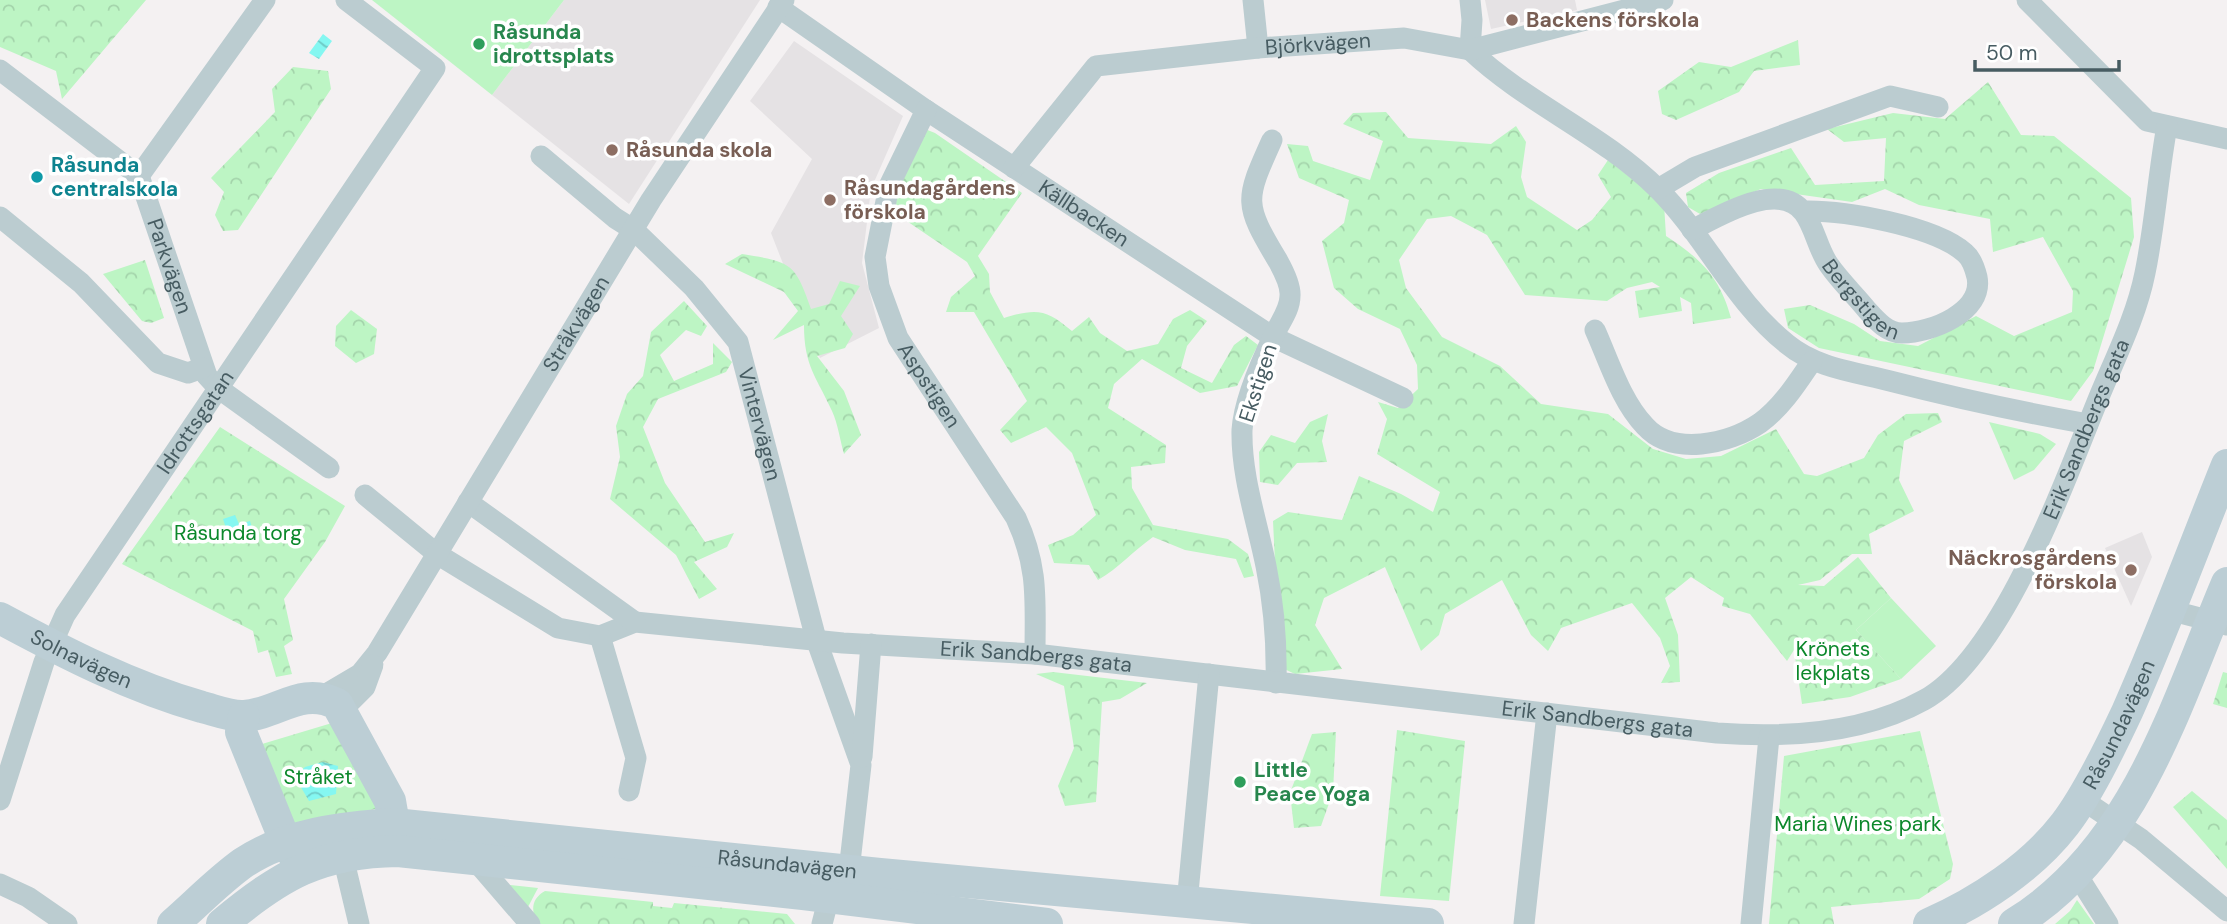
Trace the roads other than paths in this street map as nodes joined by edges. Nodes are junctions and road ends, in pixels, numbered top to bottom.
1 (265, 0) edge
2 (346, 0) edge
3 (1253, 0) edge
4 (1470, 0) edge
5 (1663, 0) edge
6 (2028, 0) edge
7 (781, 3) edge
8 (1258, 48) junction
9 (1470, 51) junction
10 (0, 70) edge
11 (1938, 107) dead end
12 (926, 110) junction
13 (2167, 126) junction
14 (1272, 139) dead end
15 (2227, 139) edge
16 (541, 156) dead end
17 (1014, 168) junction
18 (139, 176) junction
19 (1658, 189) junction
20 (1803, 211) junction
21 (0, 217) edge
22 (634, 230) junction
23 (1692, 230) junction
24 (1595, 330) dead end
25 (1273, 337) junction
26 (1812, 361) junction
27 (202, 368) junction
28 (218, 388) junction
29 (1403, 398) dead end
30 (2088, 424) junction
31 (2227, 465) edge
32 (329, 468) dead end
33 (365, 495) dead end
34 (467, 502) junction
35 (437, 554) junction
36 (2227, 583) edge
37 (2169, 610) junction
38 (0, 618) edge
39 (635, 622) junction
40 (2219, 623) edge
41 (600, 636) junction
42 (816, 639) junction
43 (871, 644) junction
44 (51, 645) junction
45 (1035, 654) junction
46 (1209, 674) junction
47 (1276, 682) junction
48 (332, 703) junction
49 (1547, 713) junction
50 (856, 723) junction
51 (243, 726) junction
52 (1769, 737) junction
53 (629, 791) dead end
54 (2080, 798) junction
55 (0, 800) edge
56 (2119, 822) junction
57 (394, 824) junction
58 (286, 843) junction
59 (379, 852) junction
60 (473, 858) junction
61 (328, 861) junction
62 (849, 871) junction
63 (2076, 873) junction
64 (0, 884) edge
65 (1005, 886) junction
66 (825, 911) edge
67 (1198, 911) edge
68 (2227, 911) edge
69 (1005, 922) edge
70 (67, 924) edge
71 (173, 924) edge
72 (222, 924) edge
73 (359, 924) edge
74 (530, 924) edge
75 (1047, 924) edge
76 (1428, 924) edge
77 (1524, 924) edge
78 (1752, 924) edge
79 (1929, 924) edge
80 (2014, 924) edge
81 (2108, 924) edge

1 - 18 street
2 - 28 street, Idrottsgatan
3 - 8 street
4 - 9 street
5 - 9 street, Björkvägen
6 - 13 street
7 - 12 street, Källbacken
7 - 22 street, Stråkvägen
8 - 9 street, Björkvägen
8 - 17 street, Björkvägen
9 - 19 street
10 - 18 street
11 - 19 street
12 - 17 street, Källbacken
12 - 45 street, Aspstigen
13 - 15 street
13 - 30 street, Erik Sandbergs gata
14 - 25 street, Ekstigen
16 - 22 street, Vintervägen
17 - 25 street, Källbacken
18 - 27 street, Parkvägen
19 - 23 street
20 - 20 street, Bergstigen
20 - 23 street, Bergstigen
21 - 27 street
22 - 34 street, Stråkvägen
22 - 42 street, Vintervägen
23 - 26 street
24 - 26 street
25 - 29 street, Källbacken
25 - 47 street, Ekstigen
26 - 30 street
27 - 28 street, Parkvägen
28 - 32 street, Parkvägen
28 - 44 street, Idrottsgatan
30 - 52 street, Erik Sandbergs gata
31 - 37 street, Råsundavägen
33 - 35 street
34 - 35 street, Stråkvägen
34 - 39 street
35 - 41 street
35 - 48 street, Stråkvägen
36 - 40 street, Råsundavägen
37 - 40 street
37 - 54 street, Råsundavägen
38 - 44 street, Solnavägen
39 - 41 street
39 - 42 street, Erik Sandbergs gata
40 - 56 street, Råsundavägen
41 - 53 street
42 - 43 street, Erik Sandbergs gata
42 - 50 street, Vintervägen
43 - 45 street, Erik Sandbergs gata
43 - 50 street, Vintervägen
44 - 51 street, Solnavägen
44 - 55 street, Idrottsgatan
45 - 46 street, Erik Sandbergs gata
46 - 47 street, Erik Sandbergs gata
46 - 67 street
47 - 49 street, Erik Sandbergs gata
48 - 51 street, Stråkvägen
48 - 57 street
49 - 52 street, Erik Sandbergs gata
49 - 77 street
50 - 62 street, Vintervägen
51 - 58 street
52 - 78 street
54 - 56 street
54 - 79 street, Råsundavägen
56 - 63 street, Råsundavägen
56 - 68 street
57 - 58 street, Råsundavägen
57 - 59 street
57 - 62 street, Råsundavägen
58 - 61 street
58 - 71 street, Råsundavägen
59 - 60 street, Råsundavägen
59 - 61 street, Råsundavägen
60 - 66 street, Råsundavägen
60 - 74 street
61 - 72 street, Råsundavägen
61 - 73 street
62 - 65 street, Råsundavägen
62 - 66 street
63 - 80 street, Råsundavägen
63 - 81 street
64 - 70 street
65 - 67 street, Råsundavägen
65 - 69 street
66 - 69 street, Råsundavägen
67 - 76 street, Råsundavägen
69 - 75 street, Råsundavägen

